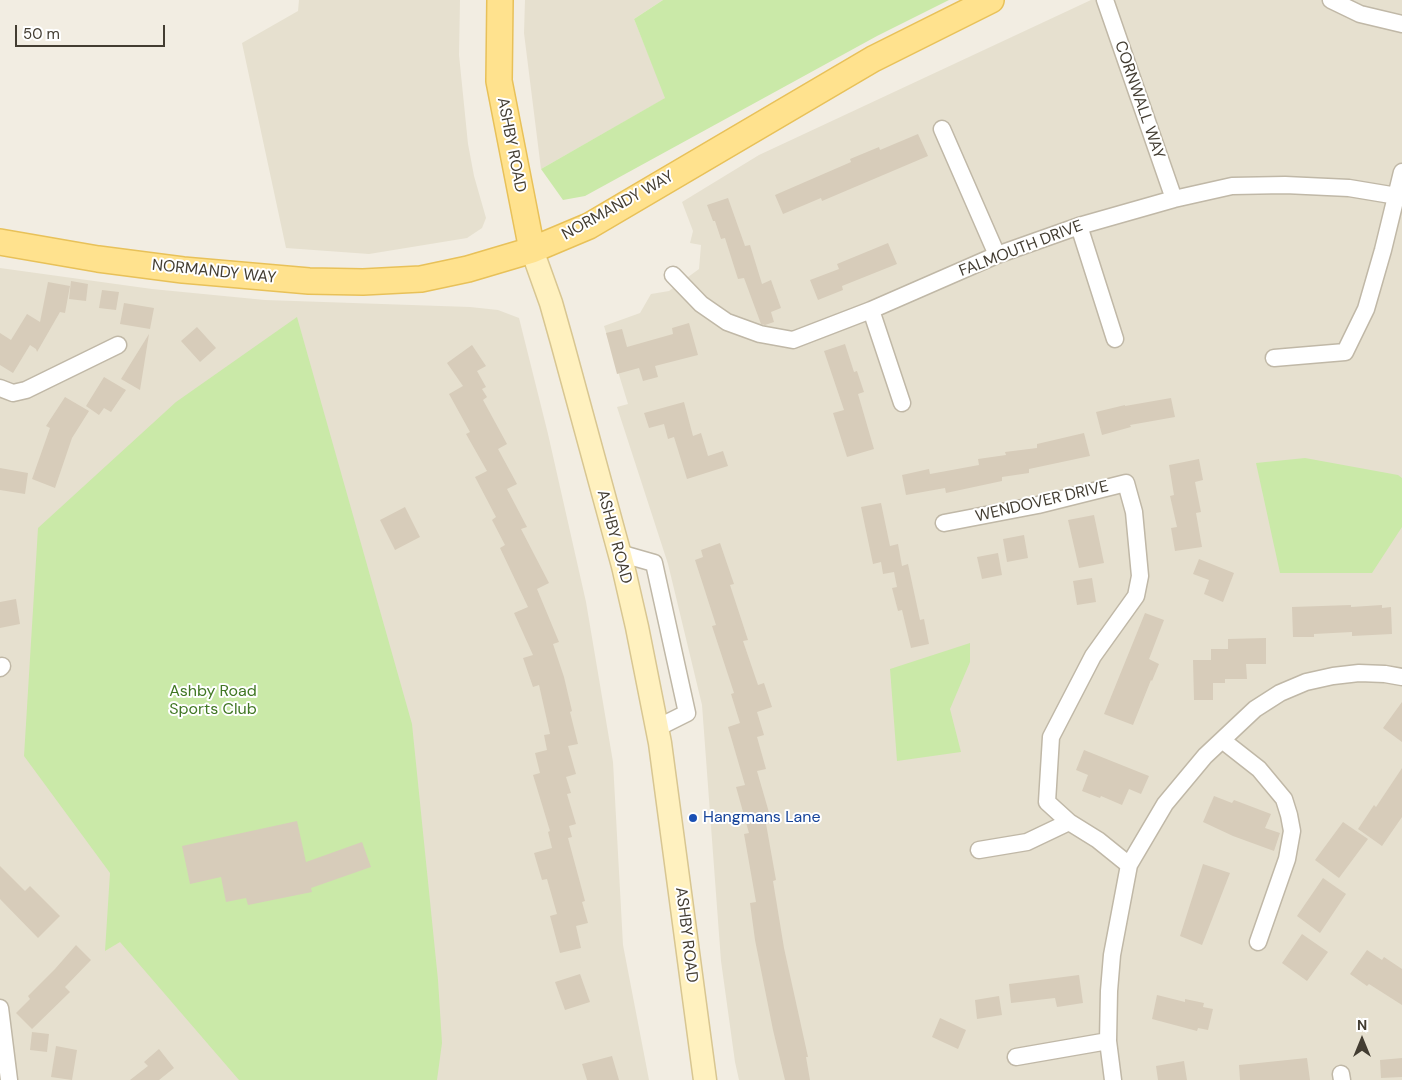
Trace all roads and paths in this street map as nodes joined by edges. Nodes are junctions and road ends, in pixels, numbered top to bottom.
1 (500, 0) edge
2 (991, 0) edge
3 (1105, 0) edge
4 (1338, 3) edge
5 (1402, 24) edge
6 (942, 130) dead end
7 (1402, 172) edge
8 (1397, 196) junction
9 (1174, 200) junction
10 (1079, 226) junction
11 (0, 242) edge
12 (532, 250) junction
13 (997, 255) junction
14 (673, 275) dead end
15 (871, 310) junction
16 (1115, 339) dead end
17 (118, 345) dead end
18 (1274, 358) dead end
19 (0, 388) edge
20 (902, 403) dead end
21 (944, 522) dead end
22 (619, 553) junction
23 (1402, 677) edge
24 (657, 728) junction
25 (1222, 740) junction
26 (1069, 822) junction
27 (979, 850) dead end
28 (1129, 865) junction
29 (1258, 942) dead end
30 (0, 1008) edge
31 (1108, 1041) junction
32 (1016, 1057) dead end
33 (6, 1070) edge
34 (705, 1080) edge
35 (1114, 1080) edge

1 - 12 main road, ASHBY ROAD
2 - 12 main road, NORMANDY WAY
3 - 9 street, CORNWALL WAY
4 - 5 street
6 - 13 street
7 - 8 street
8 - 9 street, FALMOUTH DRIVE
8 - 18 street
9 - 10 street, FALMOUTH DRIVE
10 - 13 street, FALMOUTH DRIVE
10 - 16 street
11 - 12 main road, NORMANDY WAY
12 - 22 main road, ASHBY ROAD
13 - 15 street, FALMOUTH DRIVE
14 - 15 street, FALMOUTH DRIVE
15 - 20 street
17 - 19 street
21 - 26 street, WENDOVER DRIVE
22 - 24 main road, ASHBY ROAD
22 - 24 street
23 - 25 street
24 - 34 main road, ASHBY ROAD
25 - 28 street
25 - 29 street
26 - 27 street
26 - 28 street, WENDOVER DRIVE
28 - 31 street
30 - 33 street
31 - 32 street
31 - 35 street

